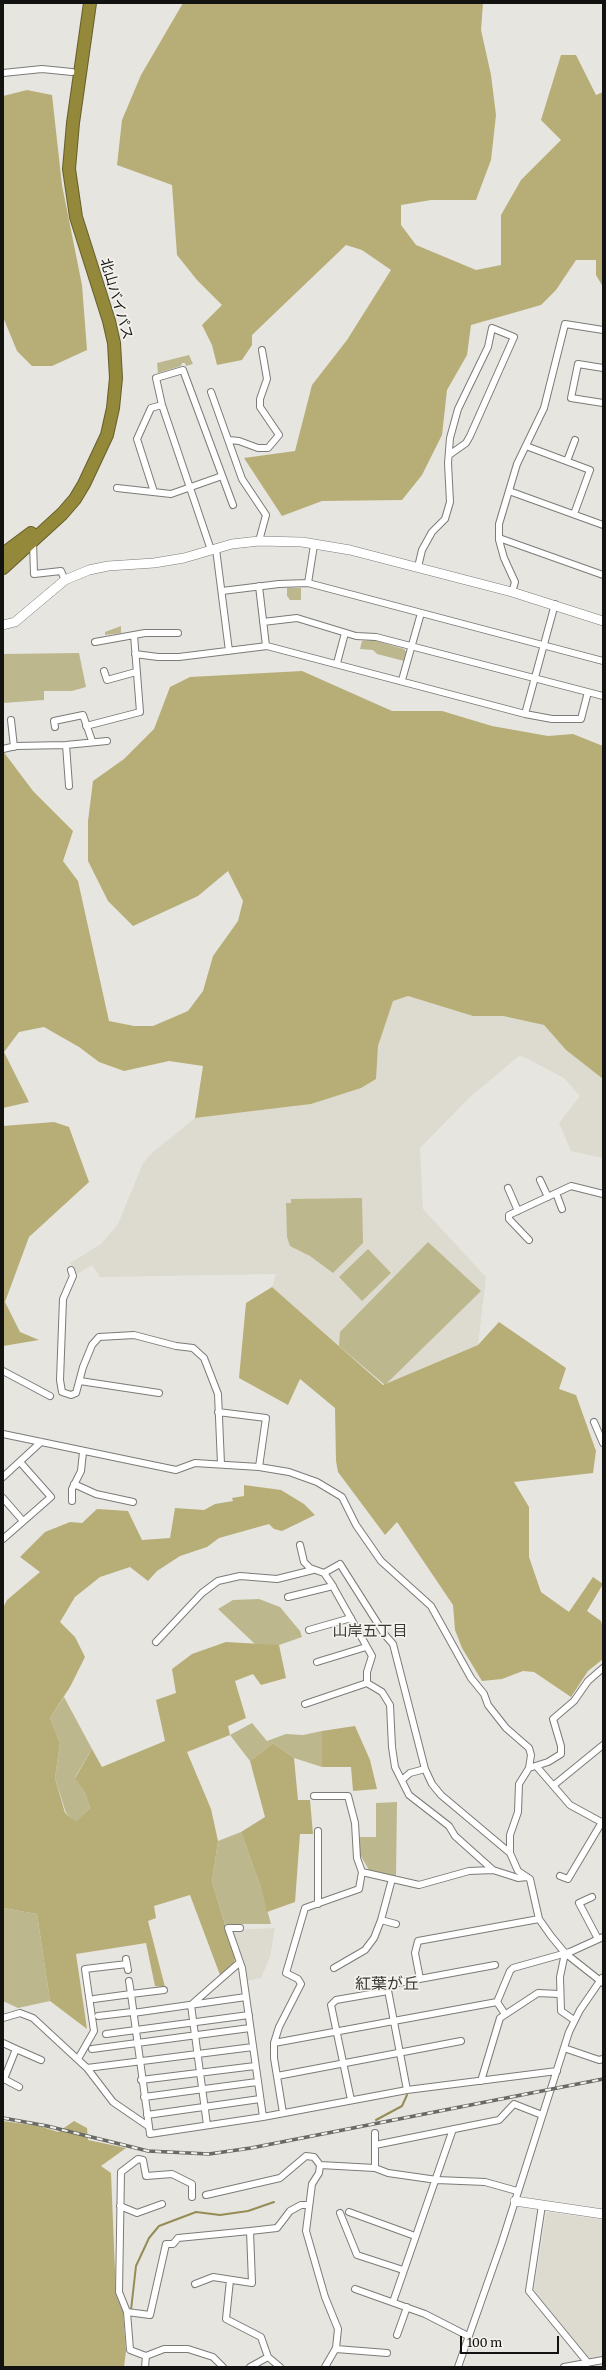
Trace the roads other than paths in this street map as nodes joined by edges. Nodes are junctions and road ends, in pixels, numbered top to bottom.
1 (82, 3) edge
2 (90, 3) edge
3 (72, 72) junction
4 (3, 73) edge
5 (603, 330) edge
6 (262, 350) dead end
7 (603, 368) edge
8 (211, 392) dead end
9 (603, 403) edge
10 (162, 405) junction
11 (229, 440) junction
12 (575, 440) dead end
13 (526, 446) junction
14 (449, 455) junction
15 (567, 461) junction
16 (222, 476) junction
17 (191, 487) junction
18 (117, 488) dead end
19 (509, 491) junction
20 (154, 492) junction
21 (233, 505) dead end
22 (574, 514) junction
23 (603, 525) edge
24 (499, 538) junction
25 (33, 540) junction
26 (258, 541) junction
27 (314, 545) junction
28 (213, 549) junction
29 (3, 554) edge
30 (418, 567) junction
31 (3, 568) edge
32 (603, 575) edge
33 (65, 580) junction
34 (308, 583) junction
35 (259, 586) junction
36 (222, 591) junction
37 (512, 592) junction
38 (554, 604) junction
39 (421, 613) junction
40 (602, 620) edge
41 (263, 622) junction
42 (3, 625) edge
43 (345, 632) junction
44 (178, 633) dead end
45 (134, 635) junction
46 (95, 642) dead end
47 (543, 645) junction
48 (266, 646) junction
49 (412, 646) junction
50 (229, 651) junction
51 (135, 654) junction
52 (603, 661) edge
53 (337, 664) junction
54 (104, 671) dead end
55 (136, 672) junction
56 (534, 678) junction
57 (402, 680) junction
58 (588, 692) junction
59 (603, 696) edge
60 (525, 714) junction
61 (12, 720) dead end
62 (54, 726) dead end
63 (86, 726) junction
64 (106, 740) dead end
65 (92, 741) junction
66 (66, 745) junction
67 (14, 747) junction
68 (3, 749) edge
69 (69, 786) dead end
70 (540, 1180) dead end
71 (508, 1188) dead end
72 (556, 1193) junction
73 (603, 1194) edge
74 (548, 1197) junction
75 (562, 1209) dead end
76 (518, 1211) junction
77 (529, 1240) dead end
78 (71, 1270) dead end
79 (3, 1371) edge
80 (80, 1381) junction
81 (159, 1393) dead end
82 (50, 1396) dead end
83 (218, 1412) junction
84 (594, 1422) dead end
85 (3, 1434) edge
86 (41, 1442) junction
87 (603, 1443) edge
88 (83, 1452) junction
89 (20, 1462) junction
90 (221, 1464) junction
91 (260, 1467) junction
92 (3, 1477) edge
93 (74, 1484) junction
94 (3, 1498) edge
95 (72, 1501) dead end
96 (133, 1502) dead end
97 (23, 1521) junction
98 (3, 1539) edge
99 (300, 1545) dead end
100 (315, 1570) junction
101 (324, 1574) junction
102 (333, 1586) junction
103 (288, 1597) dead end
104 (350, 1618) junction
105 (309, 1630) dead end
106 (156, 1642) dead end
107 (366, 1647) junction
108 (317, 1662) dead end
109 (603, 1668) edge
110 (367, 1683) junction
111 (305, 1704) dead end
112 (603, 1745) edge
113 (537, 1767) junction
114 (529, 1768) junction
115 (425, 1770) junction
116 (402, 1780) junction
117 (554, 1785) junction
118 (314, 1796) dead end
119 (602, 1823) edge
120 (318, 1831) dead end
121 (510, 1853) junction
122 (493, 1870) junction
123 (362, 1872) junction
124 (560, 1876) dead end
125 (527, 1877) junction
126 (392, 1879) junction
127 (592, 1897) dead end
128 (318, 1904) junction
129 (540, 1918) junction
130 (381, 1920) junction
131 (396, 1924) dead end
132 (240, 1928) dead end
133 (601, 1938) edge
134 (565, 1954) junction
135 (240, 1963) junction
136 (127, 1964) dead end
137 (495, 1965) dead end
138 (334, 1968) dead end
139 (420, 1979) junction
140 (602, 1980) edge
141 (129, 1981) dead end
142 (164, 1990) dead end
143 (388, 1991) junction
144 (131, 1994) junction
145 (559, 1994) junction
146 (246, 1997) junction
147 (94, 1998) dead end
148 (496, 2002) junction
149 (191, 2005) junction
150 (133, 2012) junction
151 (505, 2014) junction
152 (249, 2015) junction
153 (98, 2016) dead end
154 (3, 2018) edge
155 (574, 2020) junction
156 (394, 2021) junction
157 (194, 2023) junction
158 (250, 2028) junction
159 (134, 2030) junction
160 (337, 2032) junction
161 (106, 2034) dead end
162 (195, 2036) junction
163 (461, 2041) dead end
164 (3, 2043) edge
165 (274, 2043) junction
166 (136, 2044) junction
167 (253, 2047) junction
168 (564, 2048) junction
169 (16, 2049) junction
170 (92, 2049) dead end
171 (400, 2053) junction
172 (198, 2054) junction
173 (78, 2059) junction
174 (603, 2059) edge
175 (41, 2060) dead end
176 (139, 2062) junction
177 (344, 2064) junction
178 (255, 2066) junction
179 (87, 2068) junction
180 (557, 2071) junction
181 (200, 2072) junction
182 (277, 2076) junction
183 (141, 2080) junction
184 (481, 2081) junction
185 (257, 2082) junction
186 (19, 2087) dead end
187 (203, 2090) junction
188 (407, 2090) junction
189 (144, 2097) junction
190 (260, 2099) junction
191 (351, 2100) junction
192 (205, 2107) junction
193 (284, 2113) junction
194 (542, 2114) junction
195 (147, 2115) junction
196 (262, 2117) junction
197 (207, 2125) junction
198 (148, 2126) junction
199 (453, 2129) junction
200 (374, 2133) dead end
201 (375, 2145) junction
202 (320, 2165) junction
203 (374, 2168) junction
204 (437, 2180) junction
205 (517, 2191) junction
206 (206, 2195) dead end
207 (192, 2197) dead end
208 (515, 2201) junction
209 (162, 2204) dead end
210 (309, 2205) junction
211 (542, 2205) junction
212 (120, 2206) junction
213 (349, 2212) dead end
214 (340, 2213) dead end
215 (603, 2214) edge
216 (250, 2231) junction
217 (415, 2236) junction
218 (403, 2270) junction
219 (230, 2280) junction
220 (195, 2284) dead end
221 (355, 2289) dead end
222 (393, 2302) junction
223 (407, 2307) junction
224 (127, 2312) junction
225 (396, 2335) dead end
226 (468, 2336) junction
227 (336, 2349) junction
228 (387, 2353) dead end
229 (146, 2356) junction
230 (268, 2357) junction
231 (603, 2360) edge
232 (588, 2363) junction
233 (460, 2366) edge
234 (145, 2367) edge
235 (223, 2367) edge
236 (250, 2367) edge
237 (280, 2367) edge
238 (325, 2367) edge
239 (565, 2367) edge

1 - 3 highway, 北山バイパス
2 - 25 highway, 北山バイパス
3 - 4 street
3 - 29 highway, 北山バイパス
5 - 13 street
6 - 11 street
7 - 9 street
8 - 11 street
10 - 16 street
10 - 17 street
10 - 20 street
11 - 26 street
12 - 15 street
13 - 15 street
13 - 19 street
14 - 14 street
14 - 30 street
15 - 22 street
16 - 17 street
16 - 21 street
17 - 20 street
17 - 28 street
18 - 20 street
19 - 22 street
19 - 24 street
22 - 23 street
24 - 32 street
24 - 37 street
25 - 31 highway, 北山バイパス
25 - 33 street
26 - 27 street
26 - 28 street
27 - 30 street
27 - 34 street
28 - 33 street
28 - 36 street
30 - 37 street
33 - 42 street
34 - 35 street
34 - 39 street
35 - 36 street
35 - 41 street
36 - 50 street
37 - 38 street
38 - 40 street
38 - 47 street
39 - 47 street
39 - 49 street
41 - 43 street
41 - 48 street
43 - 49 street
43 - 53 street
44 - 45 street
45 - 46 street
45 - 51 street
47 - 52 street
47 - 56 street
48 - 50 street
48 - 53 street
49 - 56 street
49 - 57 street
50 - 51 street
51 - 55 street
53 - 57 street
54 - 55 street
55 - 63 street
56 - 58 street
56 - 60 street
57 - 60 street
58 - 59 street
58 - 60 street
61 - 67 street
62 - 63 street
63 - 65 street
64 - 65 street
65 - 66 street
66 - 67 street
66 - 69 street
67 - 68 street
70 - 74 street
71 - 76 street
72 - 73 street
72 - 74 street
72 - 75 street
74 - 76 street
76 - 77 street
78 - 80 street
79 - 82 street
80 - 81 street
80 - 83 street
83 - 90 street
83 - 91 street
84 - 87 street
85 - 86 street
86 - 88 street
86 - 89 street
88 - 90 street
88 - 93 street
89 - 92 street
89 - 97 street
90 - 91 street
91 - 114 street
93 - 95 street
93 - 96 street
94 - 97 street
97 - 98 street
99 - 100 street
100 - 101 street
100 - 106 street
101 - 102 street
101 - 115 street
102 - 103 street
102 - 104 street
104 - 105 street
104 - 107 street
107 - 108 street
107 - 110 street
109 - 113 street
110 - 111 street
110 - 116 street
112 - 117 street
113 - 114 street
113 - 117 street
114 - 121 street
115 - 116 street
115 - 121 street
116 - 122 street
117 - 119 street
118 - 123 street
119 - 124 street
120 - 128 street
121 - 125 street
122 - 125 street
122 - 126 street
123 - 126 street
123 - 128 street
125 - 129 street
126 - 130 street
127 - 133 street
128 - 165 street
129 - 134 street
129 - 139 street
130 - 131 street
130 - 138 street
132 - 135 street
133 - 134 street
134 - 140 street
134 - 145 street
134 - 148 street
135 - 146 street
135 - 149 street
136 - 173 street
137 - 139 street
139 - 143 street
140 - 155 street
141 - 144 street
142 - 144 street
143 - 156 street
143 - 160 street
144 - 147 street
144 - 150 street
145 - 151 street
145 - 155 street
146 - 149 street
146 - 152 street
148 - 151 street
148 - 156 street
149 - 150 street
149 - 157 street
150 - 153 street
150 - 159 street
151 - 184 street
152 - 157 street
152 - 158 street
154 - 173 street
155 - 168 street
156 - 160 street
156 - 171 street
157 - 159 street
157 - 162 street
158 - 162 street
158 - 167 street
159 - 161 street
159 - 166 street
160 - 165 street
160 - 177 street
162 - 166 street
162 - 172 street
163 - 171 street
164 - 169 street
165 - 182 street
166 - 170 street
166 - 176 street
167 - 172 street
167 - 178 street
168 - 174 street
168 - 180 street
169 - 175 street
169 - 186 street
171 - 177 street
171 - 188 street
172 - 176 street
172 - 181 street
173 - 179 street
176 - 179 street
176 - 183 street
177 - 182 street
177 - 191 street
178 - 181 street
178 - 185 street
179 - 198 street
180 - 184 street
180 - 194 street
181 - 183 street
181 - 187 street
182 - 193 street
183 - 189 street
184 - 188 street
185 - 187 street
185 - 190 street
187 - 189 street
187 - 192 street
188 - 191 street
189 - 195 street
190 - 192 street
190 - 196 street
191 - 193 street
192 - 195 street
192 - 197 street
193 - 196 street
194 - 199 street
194 - 205 street
195 - 198 street
196 - 197 street
197 - 198 street
199 - 201 street
199 - 204 street
200 - 201 street
201 - 203 street
202 - 203 street
202 - 206 street
202 - 210 street
203 - 204 street
204 - 205 street
204 - 217 street
205 - 208 street
207 - 212 street
208 - 211 street
208 - 226 street
209 - 212 street
210 - 216 street
210 - 227 street
211 - 215 street
211 - 232 street
212 - 224 street
213 - 217 street
214 - 218 street
216 - 219 street
216 - 224 street
217 - 218 street
218 - 222 street
219 - 220 street
219 - 230 street
221 - 222 street
222 - 223 street
223 - 225 street
223 - 226 street
224 - 229 street
226 - 233 street
227 - 228 street
227 - 238 street
229 - 234 street
229 - 235 street
230 - 236 street
230 - 237 street
231 - 232 street
232 - 239 street

